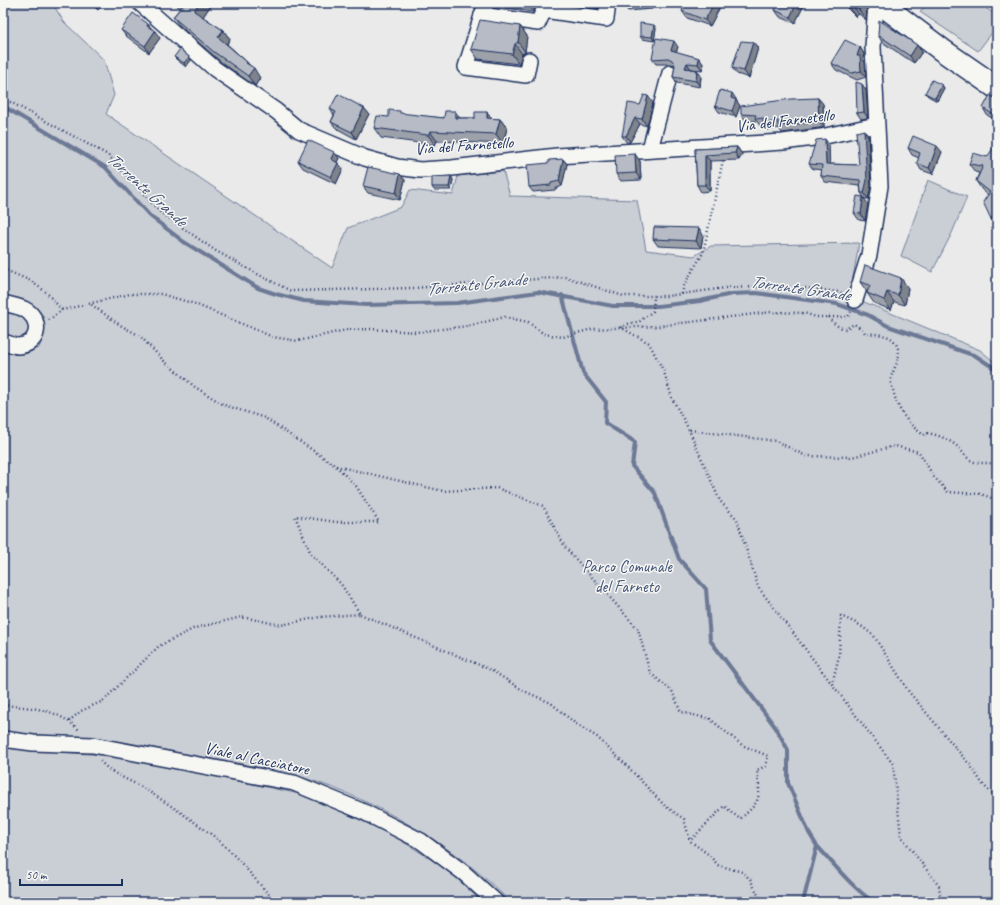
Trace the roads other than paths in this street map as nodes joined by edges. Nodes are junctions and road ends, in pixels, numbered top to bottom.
1 (140, 3) edge
2 (608, 3) edge
3 (876, 3) edge
4 (880, 3) edge
5 (545, 7) edge
6 (484, 9) edge
7 (529, 60) dead end
8 (670, 73) dead end
9 (997, 88) edge
10 (876, 125) junction
11 (650, 149) junction
12 (855, 300) road end
13 (3, 303) edge
14 (3, 342) edge
15 (3, 739) edge
16 (496, 902) edge

1 - 11 street, Via del Farnetello
2 - 5 street
3 - 10 street
4 - 9 street
5 - 6 street
6 - 7 street
8 - 11 street
10 - 11 street, Via del Farnetello
10 - 12 street
13 - 14 street
15 - 16 street, Viale al Cacciatore

